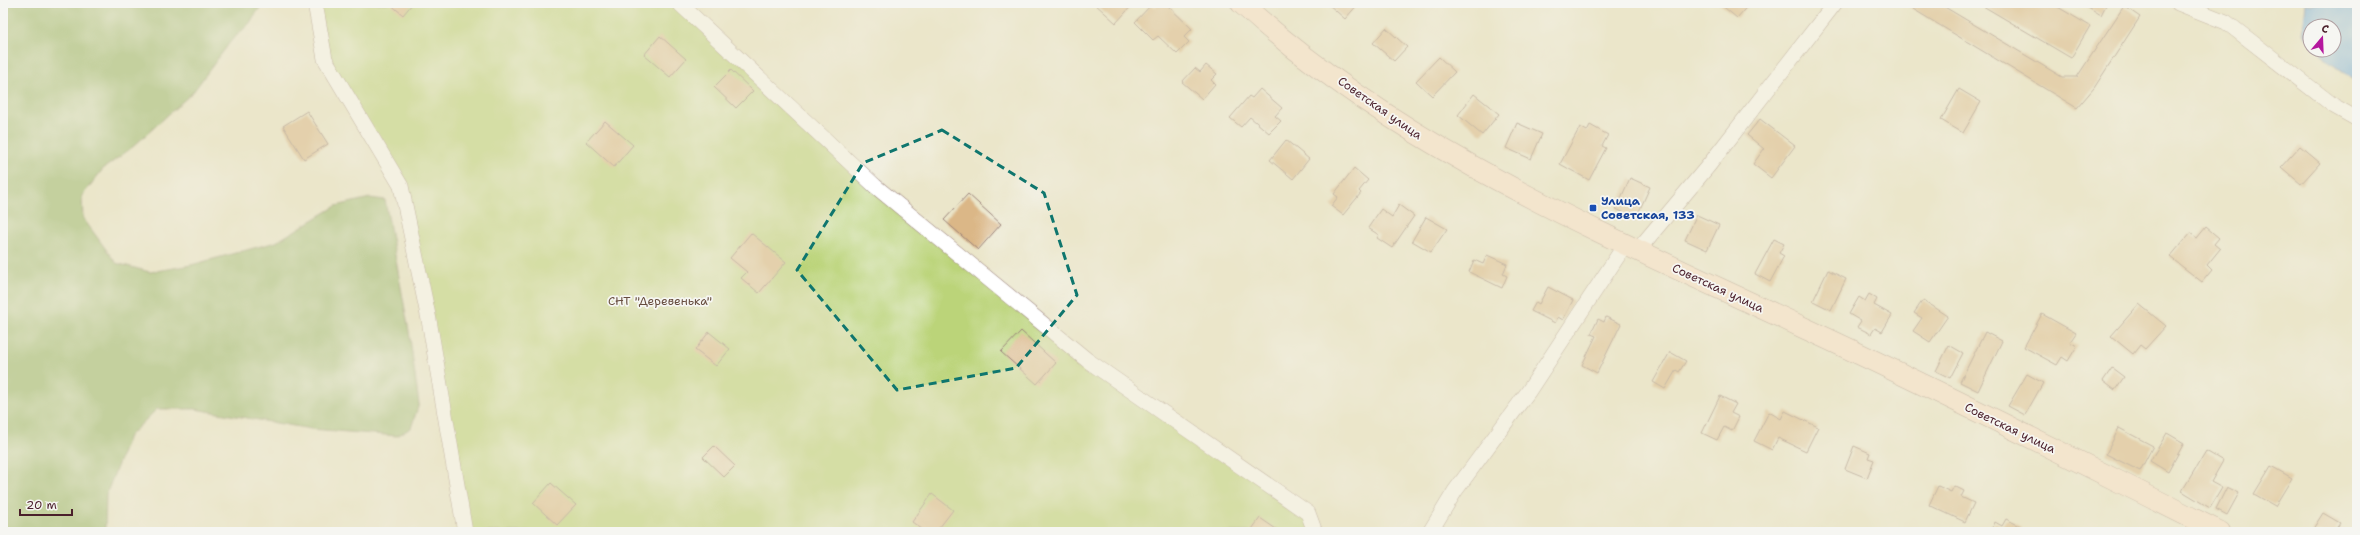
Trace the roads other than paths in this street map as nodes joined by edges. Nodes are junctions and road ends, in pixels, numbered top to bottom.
1 (315, 3) edge
2 (679, 3) edge
3 (1242, 3) edge
4 (1835, 3) edge
5 (2178, 3) edge
6 (2357, 119) edge
7 (1631, 248) junction
8 (465, 532) edge
9 (1315, 532) edge
10 (1430, 532) edge
11 (2220, 532) edge

1 - 8 street
2 - 9 street
3 - 7 street, Советская улица
4 - 7 street
5 - 6 street
7 - 10 street
7 - 11 street, Советская улица

